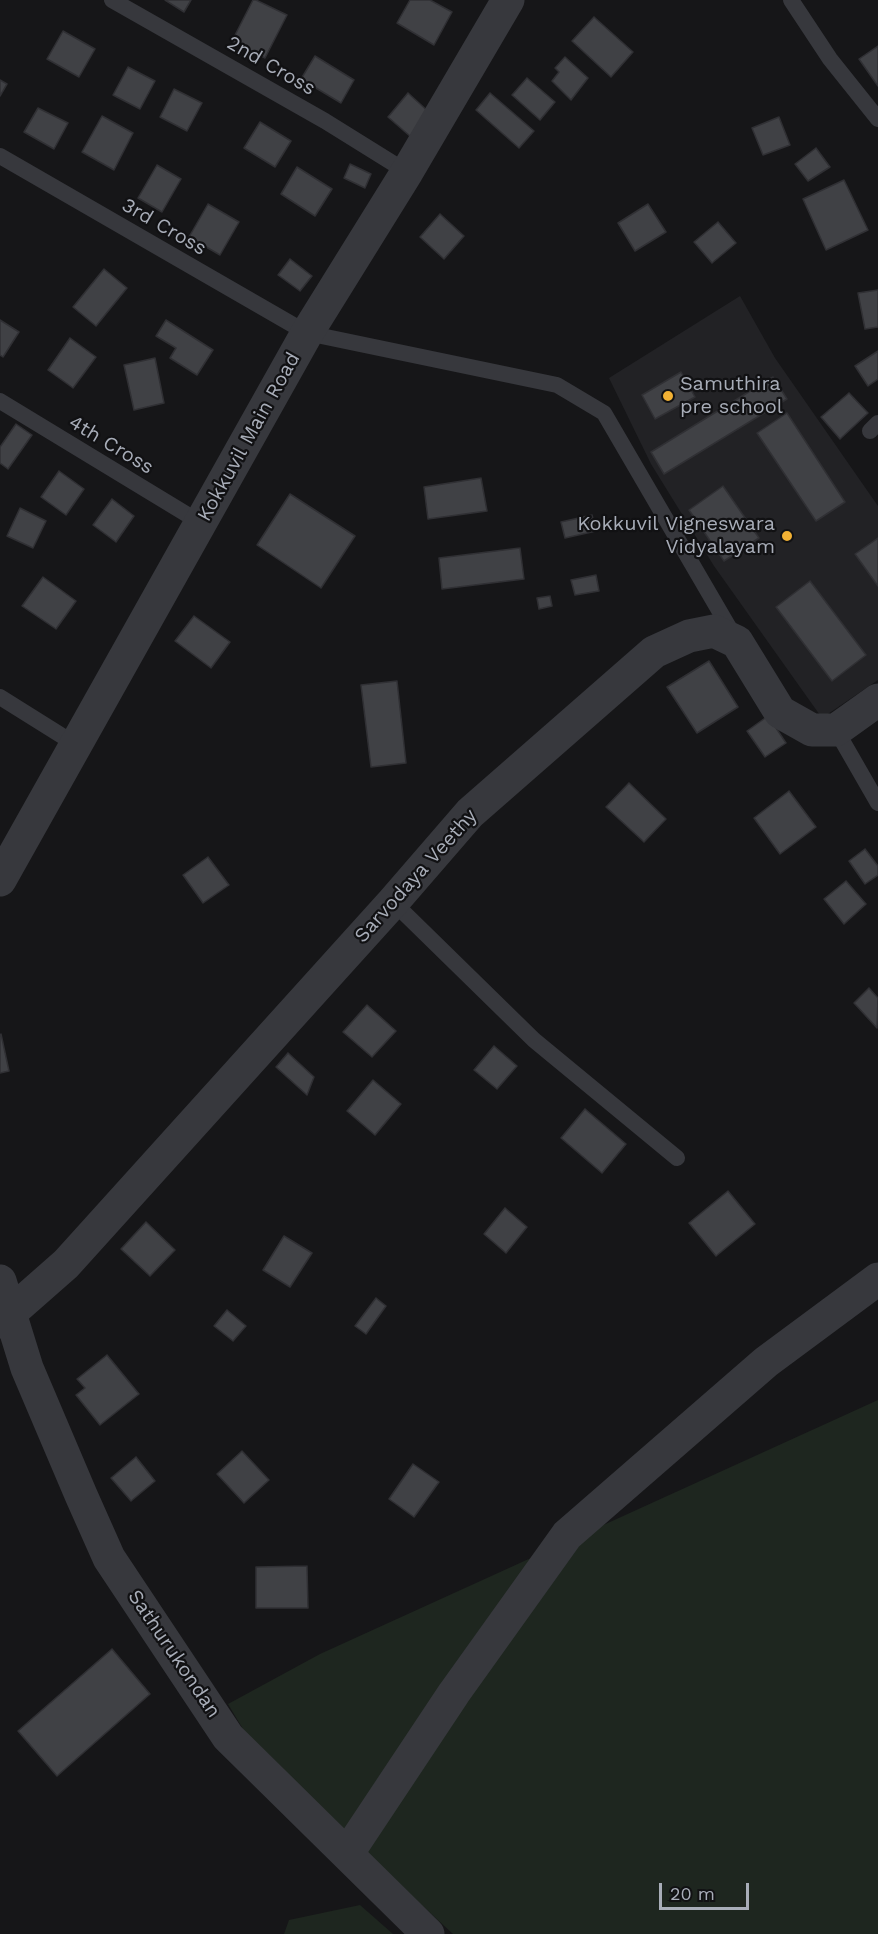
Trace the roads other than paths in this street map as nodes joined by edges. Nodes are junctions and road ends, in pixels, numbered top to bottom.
1 (112, 0) edge
2 (508, 0) edge
3 (790, 0) edge
4 (878, 119) edge
5 (0, 156) edge
6 (407, 171) junction
7 (307, 333) junction
8 (0, 401) edge
9 (201, 523) junction
10 (737, 642) junction
11 (0, 697) edge
12 (878, 700) edge
13 (836, 730) junction
14 (75, 744) junction
15 (878, 803) edge
16 (0, 880) edge
17 (393, 902) junction
18 (676, 1158) dead end
19 (878, 1279) edge
20 (0, 1281) edge
21 (5, 1318) edge
22 (347, 1854) junction
23 (428, 1934) edge

1 - 6 lane, 2nd Cross
2 - 6 street, Kokkuvil Main Road
3 - 4 lane
5 - 7 lane, 3rd Cross
6 - 7 street, Kokkuvil Main Road
7 - 9 street, Kokkuvil Main Road
7 - 10 lane, 3rd Cross
8 - 9 lane, 4th Cross
9 - 14 street, Kokkuvil Main Road
10 - 13 street
10 - 17 street, Sarvodaya Veethy
11 - 14 lane
12 - 13 street
13 - 15 lane
14 - 16 street, Kokkuvil Main Road
17 - 18 lane
17 - 21 street, Sarvodaya Veethy
19 - 22 street
20 - 21 street
21 - 22 street, Sathurukondan
22 - 23 street, Sathurukondan

